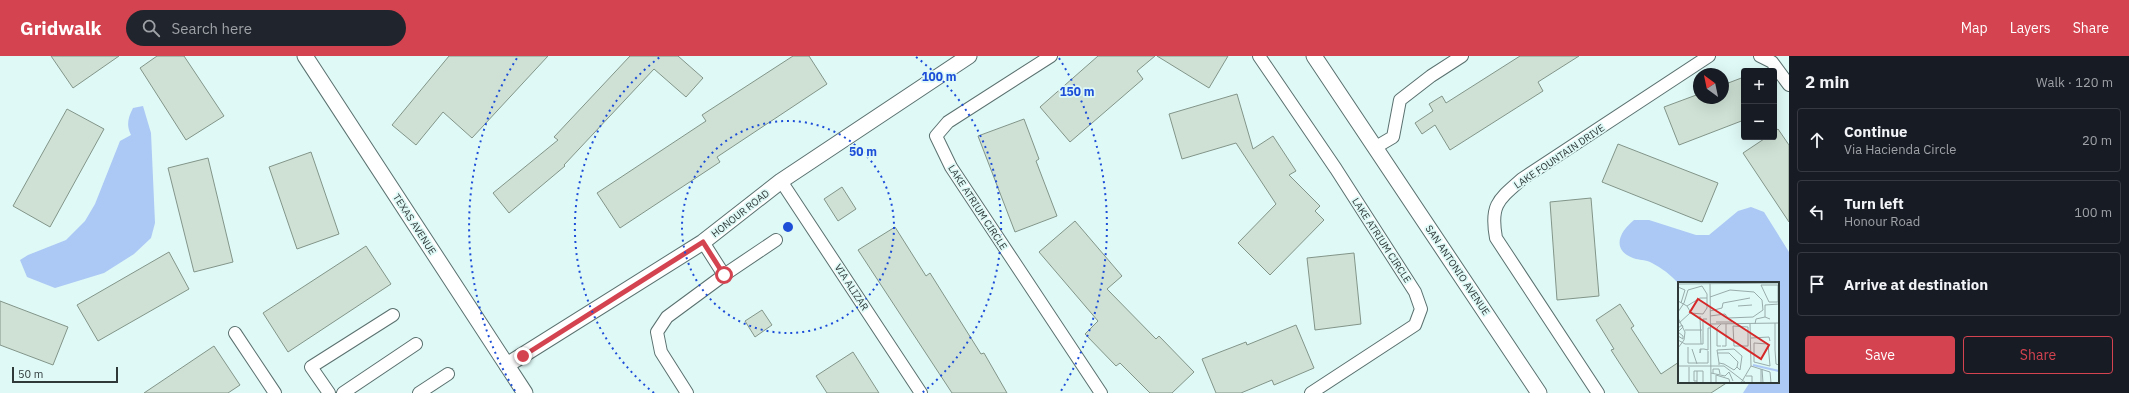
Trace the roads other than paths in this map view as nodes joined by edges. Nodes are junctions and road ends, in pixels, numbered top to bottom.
1 (305, 56) edge
2 (969, 56) edge
3 (1051, 56) edge
4 (1259, 56) edge
5 (1314, 56) edge
6 (1462, 56) edge
7 (1709, 56) edge
8 (1760, 56) edge
9 (1789, 85) edge
10 (1376, 147) junction
11 (781, 181) junction
12 (776, 240) dead end
13 (703, 242) junction
14 (724, 275) junction
15 (393, 315) dead end
16 (235, 333) dead end
17 (416, 344) dead end
18 (508, 365) junction
19 (448, 374) dead end
20 (276, 393) edge
21 (329, 393) edge
22 (343, 393) edge
23 (420, 393) edge
24 (525, 393) edge
25 (687, 393) edge
26 (921, 393) edge
27 (1101, 393) edge
28 (1311, 393) edge
29 (1539, 393) edge
30 (1598, 393) edge

1 - 18 street, TEXAS AVENUE
2 - 11 street, HONOUR ROAD
3 - 27 street, LAKE ATRIUM CIRCLE
4 - 28 street, LAKE ATRIUM CIRCLE
5 - 10 street, SAN ANTONIO AVENUE
6 - 10 street
7 - 30 street, LAKE FOUNTAIN DRIVE
8 - 9 street
10 - 29 street, SAN ANTONIO AVENUE
11 - 13 street, HONOUR ROAD
11 - 26 street, VIA ALIZAR
12 - 14 street
13 - 14 street
13 - 18 street, HONOUR ROAD
14 - 25 street
15 - 21 street
16 - 20 street
17 - 22 street
18 - 24 street, TEXAS AVENUE
19 - 23 street

